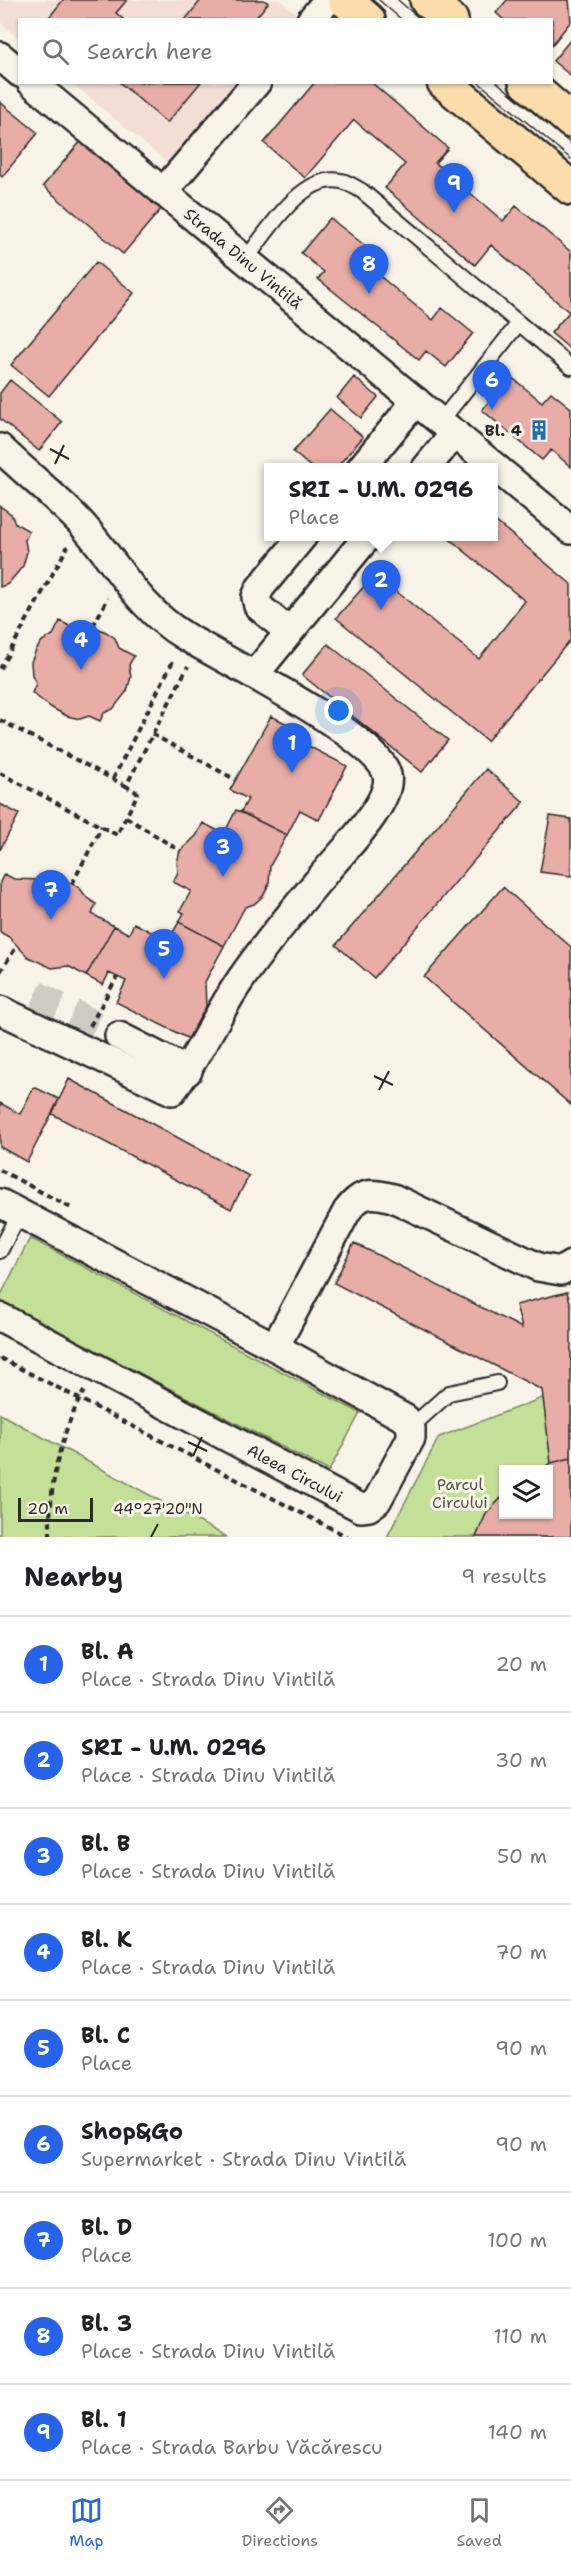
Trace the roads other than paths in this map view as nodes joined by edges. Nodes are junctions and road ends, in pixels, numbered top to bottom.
1 (328, 0) edge
2 (345, 0) edge
3 (427, 0) edge
4 (313, 18) edge
5 (366, 18) edge
6 (449, 18) edge
7 (0, 56) edge
8 (18, 71) edge
9 (33, 84) edge
10 (255, 84) edge
11 (446, 84) edge
12 (528, 84) edge
13 (571, 121) edge
14 (571, 188) edge
15 (163, 192) junction
16 (246, 259) junction
17 (519, 323) junction
18 (571, 367) edge
19 (416, 401) junction
20 (448, 427) junction
21 (0, 448) edge
22 (365, 463) edge
23 (429, 463) edge
24 (491, 463) edge
25 (498, 469) edge
26 (571, 530) edge
27 (300, 541) edge
28 (365, 541) edge
29 (289, 632) junction
30 (255, 674) junction
31 (0, 1010) edge
32 (119, 1036) tunnel mouth
33 (188, 1071) junction
34 (10, 1208) edge
35 (0, 1251) edge
36 (571, 1265) edge
37 (0, 1317) edge
38 (275, 1347) junction
39 (497, 1383) dead end
40 (411, 1428) junction

1 - 4 street
2 - 5 main road
3 - 6 main road
7 - 8 street
9 - 15 street, Strada Dinu Vintilă
10 - 15 street
11 - 14 main road
12 - 13 main road
15 - 16 street, Strada Dinu Vintilă
16 - 17 lane
16 - 19 street, Strada Dinu Vintilă
17 - 18 lane
17 - 20 lane
19 - 20 street, Strada Dinu Vintilă
19 - 22 street
20 - 23 street
20 - 24 street, Strada Dinu Vintilă
21 - 30 street
25 - 26 street, Strada Dinu Vintilă
27 - 29 street
28 - 29 street
29 - 30 street
30 - 33 street
31 - 33 street
32 - 33 street
34 - 35 lane
34 - 38 street
36 - 38 street
37 - 40 street, Aleea Circului
38 - 40 street
39 - 40 lane

